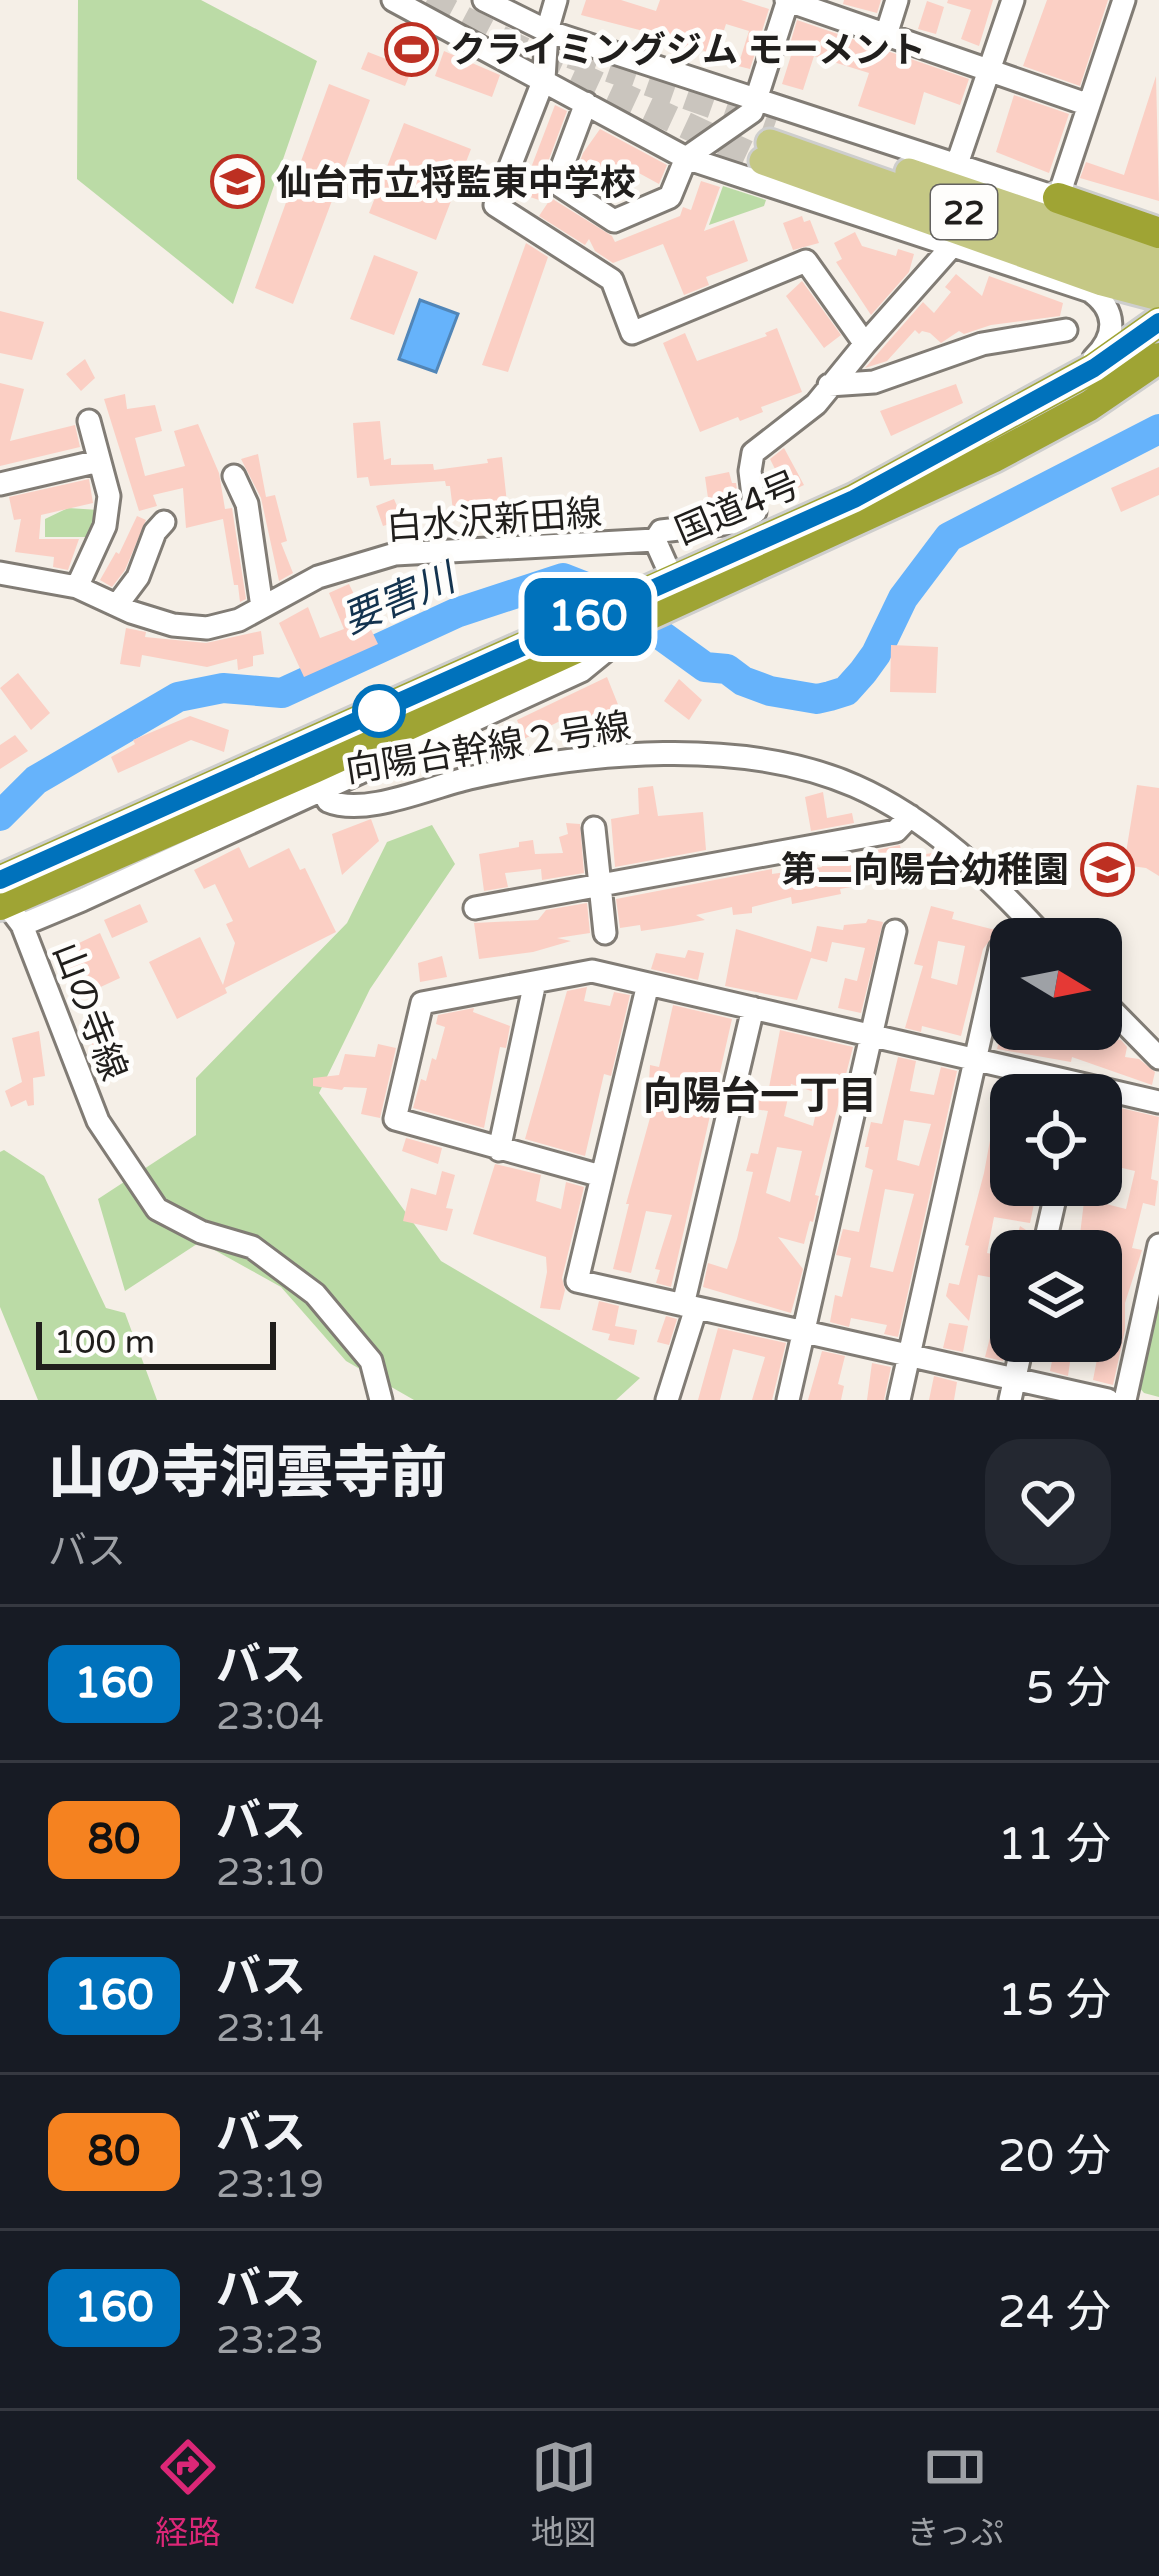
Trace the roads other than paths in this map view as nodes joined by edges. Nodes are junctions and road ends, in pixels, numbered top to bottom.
1 (393, 0) edge
2 (484, 0) edge
3 (556, 0) edge
4 (787, 0) edge
5 (897, 0) edge
6 (1013, 0) edge
7 (1124, 0) edge
8 (547, 31) junction
9 (886, 35) junction
10 (988, 72) junction
11 (544, 79) junction
12 (756, 98) junction
13 (586, 103) junction
14 (1089, 105) junction
15 (769, 143) junction
16 (686, 158) junction
17 (957, 164) junction
18 (1058, 198) junction
19 (1159, 233) edge
20 (953, 245) junction
21 (1159, 257) edge
22 (1159, 280) edge
23 (1159, 297) edge
24 (1159, 322) edge
25 (1066, 330) dead end
26 (865, 344) junction
27 (1159, 358) edge
28 (1068, 383) junction
29 (830, 386) junction
30 (89, 421) dead end
31 (99, 461) junction
32 (234, 476) dead end
33 (0, 484) edge
34 (164, 522) dead end
35 (656, 540) junction
36 (0, 573) edge
37 (77, 587) junction
38 (663, 590) junction
39 (117, 605) junction
40 (262, 607) junction
41 (313, 767) junction
42 (910, 816) junction
43 (594, 828) dead end
44 (600, 885) junction
45 (5, 902) edge
46 (475, 908) dead end
47 (1026, 918) edge
48 (895, 931) dead end
49 (605, 933) dead end
50 (536, 982) junction
51 (648, 984) junction
52 (990, 993) edge
53 (753, 1008) junction
54 (1122, 1020) edge
55 (872, 1036) junction
56 (1159, 1058) edge
57 (975, 1060) junction
58 (1025, 1074) edge
59 (1122, 1096) edge
60 (1159, 1102) edge
61 (499, 1150) junction
62 (601, 1175) junction
63 (1159, 1245) edge
64 (690, 1306) junction
65 (803, 1332) junction
66 (909, 1356) junction
67 (1012, 1390) edge
68 (381, 1400) edge
69 (667, 1400) edge
70 (788, 1400) edge
71 (899, 1400) edge
72 (1108, 1400) edge
73 (1125, 1400) edge

1 - 11 street
2 - 8 street
3 - 8 street
4 - 9 street
4 - 12 street
5 - 9 street
6 - 10 street
7 - 14 street
8 - 11 street
8 - 12 street
9 - 10 street
10 - 14 street
10 - 17 street
11 - 13 street
11 - 26 street
12 - 16 street
12 - 17 street
13 - 16 street
13 - 16 street
14 - 18 street
15 - 21 main road, 22
15 - 22 main road, 22
15 - 23 main road
16 - 20 street
17 - 18 street
18 - 19 highway
20 - 26 street
20 - 28 street
24 - 28 highway, 国道4号
25 - 29 street
26 - 29 street
27 - 38 highway, 国道4号
28 - 38 highway, 国道4号
29 - 35 street, 白水沢新田線
30 - 31 street
31 - 33 street
31 - 37 street
32 - 40 street
34 - 39 street
35 - 38 street
35 - 40 street, 白水沢新田線
36 - 37 street, 白水沢新田線
37 - 39 street, 白水沢新田線
38 - 41 highway, 国道4号
39 - 40 street, 白水沢新田線
41 - 42 street, 向陽台幹線２号線
41 - 45 highway, 国道4号
42 - 44 street
42 - 47 street, 向陽台幹線２号線
43 - 44 street
44 - 46 street
44 - 49 street
45 - 68 street, 山の寺線
48 - 55 street
50 - 51 street
50 - 61 street
50 - 61 street
51 - 53 street
51 - 62 street
52 - 57 street
53 - 55 street
53 - 64 street
54 - 56 street
55 - 57 street
55 - 65 street
57 - 58 street
57 - 66 street
59 - 60 street
61 - 62 street
62 - 64 street
63 - 73 street
64 - 65 street
64 - 69 street
65 - 66 street
65 - 70 street
66 - 67 street
66 - 71 street
67 - 72 street

